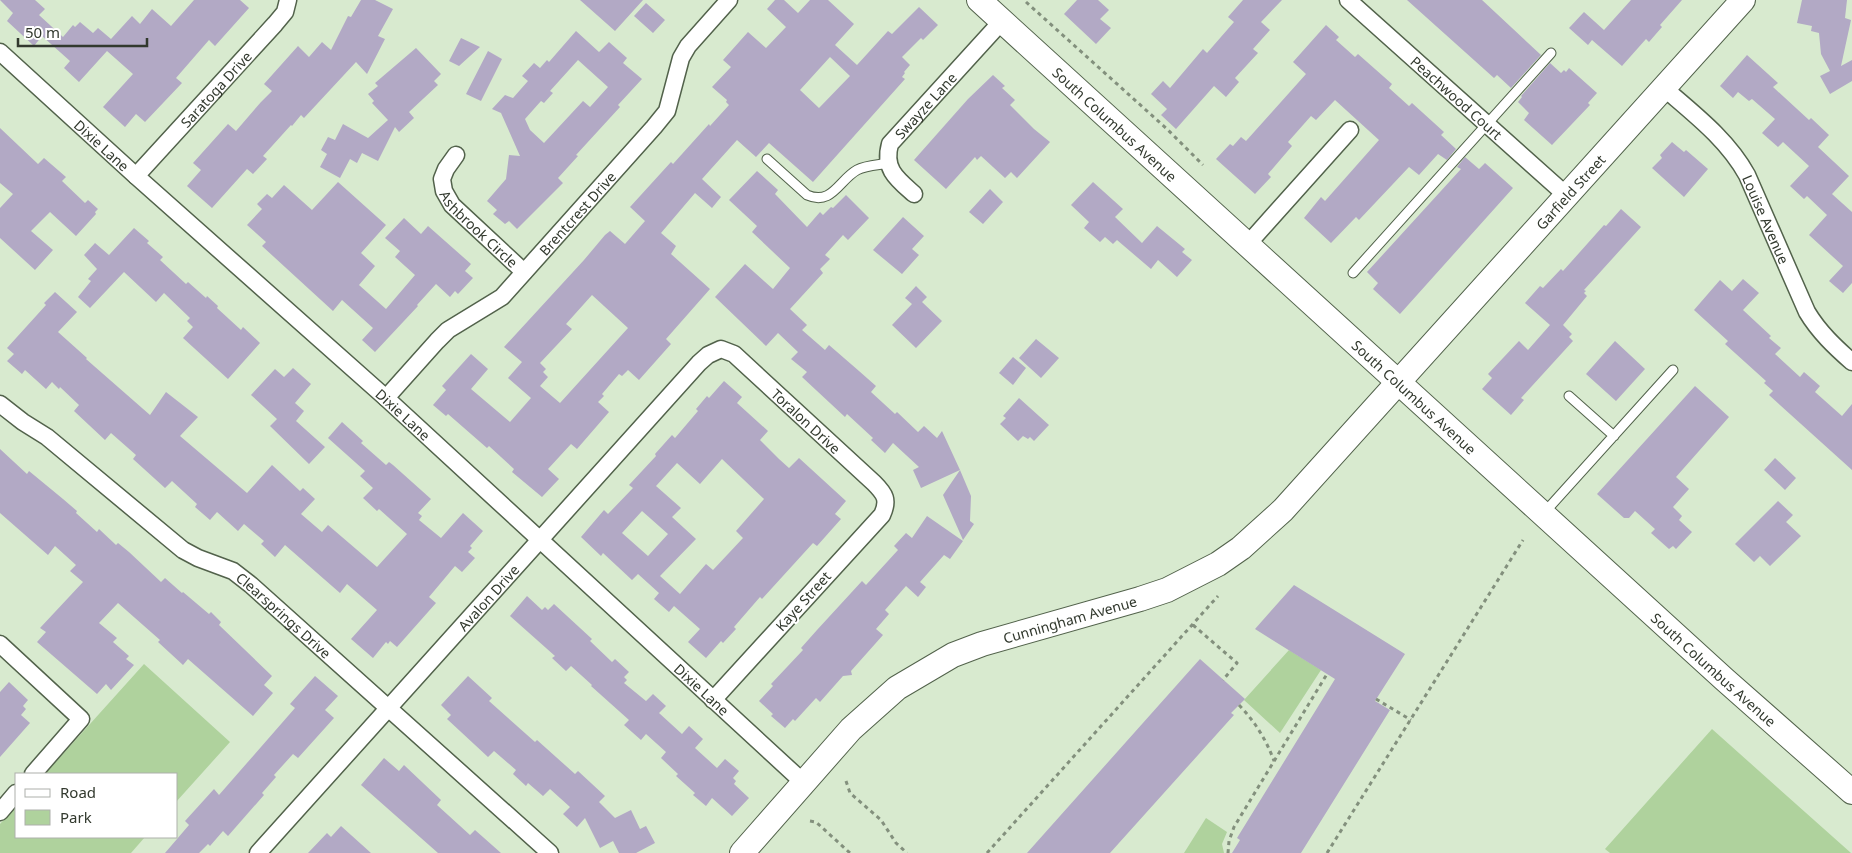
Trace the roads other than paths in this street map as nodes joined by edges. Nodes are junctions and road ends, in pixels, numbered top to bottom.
1 (288, 0) edge
2 (729, 0) edge
3 (979, 0) edge
4 (1348, 0) edge
5 (1736, 2) edge
6 (1002, 21) junction
7 (0, 52) edge
8 (1551, 53) dead end
9 (1664, 88) junction
10 (1487, 124) junction
11 (1350, 130) dead end
12 (456, 155) dead end
13 (767, 159) dead end
14 (888, 164) junction
15 (136, 176) junction
16 (914, 194) dead end
17 (1566, 195) junction
18 (1247, 245) junction
19 (524, 272) junction
20 (1353, 273) dead end
21 (721, 349) joint
22 (1852, 362) edge
23 (1673, 370) dead end
24 (1397, 383) junction
25 (1569, 396) dead end
26 (386, 398) junction
27 (0, 404) edge
28 (1614, 436) junction
29 (886, 499) joint
30 (1543, 515) junction
31 (540, 540) junction
32 (0, 644) edge
33 (713, 700) junction
34 (388, 708) junction
35 (34, 773) edge
36 (804, 783) junction
37 (1852, 792) edge
38 (15, 795) edge
39 (0, 812) edge
40 (258, 853) edge
41 (550, 853) edge
42 (742, 853) edge

1 - 15 street, Saratoga Drive
2 - 19 street, Brentcrest Drive
3 - 6 main road, South Columbus Avenue
4 - 10 street, Peachwood Court
5 - 9 main road, Garfield Street
6 - 14 street, Swayze Lane
6 - 18 main road, South Columbus Avenue
7 - 15 street, Dixie Lane
8 - 10 lane
9 - 17 main road, Garfield Street
9 - 22 street, Louise Avenue
10 - 17 street, Peachwood Court
10 - 20 lane
11 - 18 street
12 - 19 street, Ashbrook Circle
13 - 14 lane
14 - 16 street
15 - 26 street, Dixie Lane
17 - 24 main road, Garfield Street
18 - 24 main road, South Columbus Avenue
19 - 26 street, Brentcrest Drive
21 - 29 street, Toralon Drive
21 - 31 street, Avalon Drive
23 - 28 lane
24 - 30 main road, South Columbus Avenue
24 - 36 main road, Cunningham Avenue
25 - 28 lane
26 - 31 street, Dixie Lane
27 - 34 street, Clearsprings Drive
28 - 30 lane
29 - 33 street, Kaye Street
30 - 37 main road, South Columbus Avenue
31 - 33 street, Dixie Lane
31 - 34 street, Avalon Drive
32 - 35 street
33 - 36 street, Dixie Lane
34 - 40 street, Avalon Drive
34 - 41 street, Clearsprings Drive
36 - 42 main road, Cunningham Avenue
38 - 39 street

